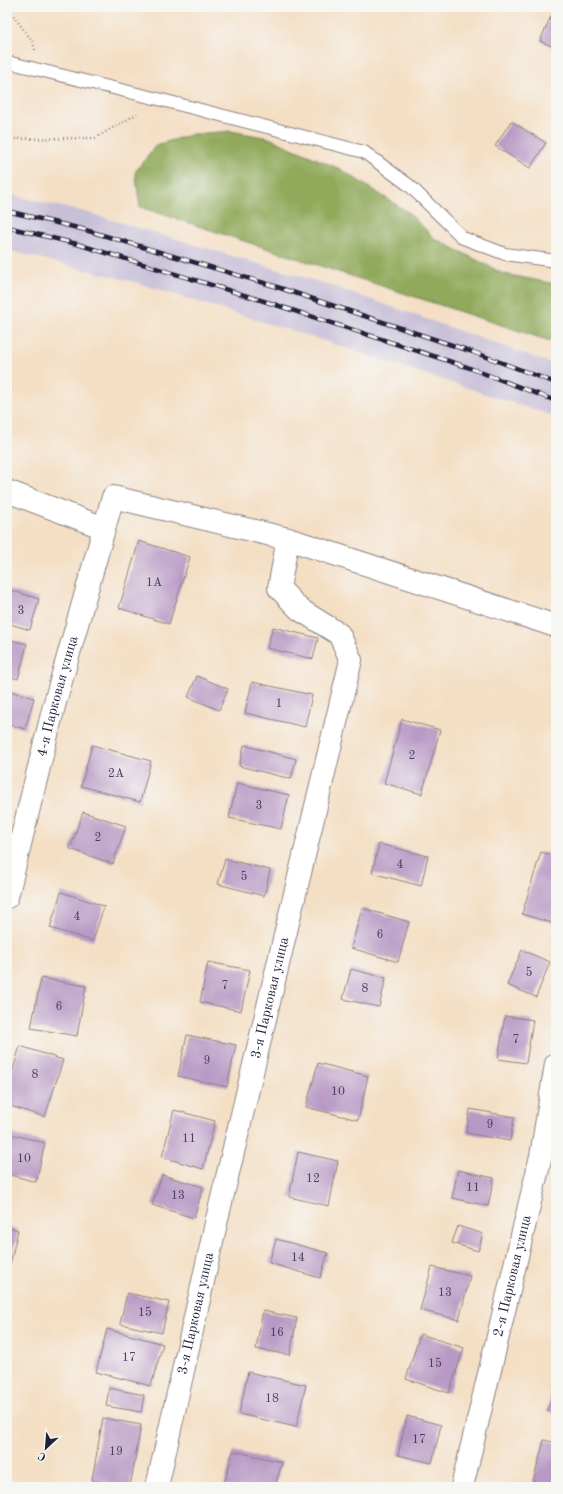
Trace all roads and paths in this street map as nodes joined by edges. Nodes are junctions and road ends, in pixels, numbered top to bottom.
1 (7, 11) edge
2 (7, 62) edge
3 (39, 70) junction
4 (162, 100) junction
5 (7, 139) edge
6 (556, 261) edge
7 (7, 491) edge
8 (104, 528) junction
9 (288, 539) junction
10 (556, 626) edge
11 (7, 897) edge
12 (556, 1064) edge
13 (157, 1487) edge
14 (462, 1487) edge

1 - 3 path
2 - 3 lane
3 - 4 lane
4 - 5 path
4 - 6 lane
7 - 8 street
8 - 9 street, 4-я Парковая улица
8 - 11 street, 4-я Парковая улица
9 - 10 street
9 - 13 street, 3-я Парковая улица
12 - 14 street, 2-я Парковая улица

